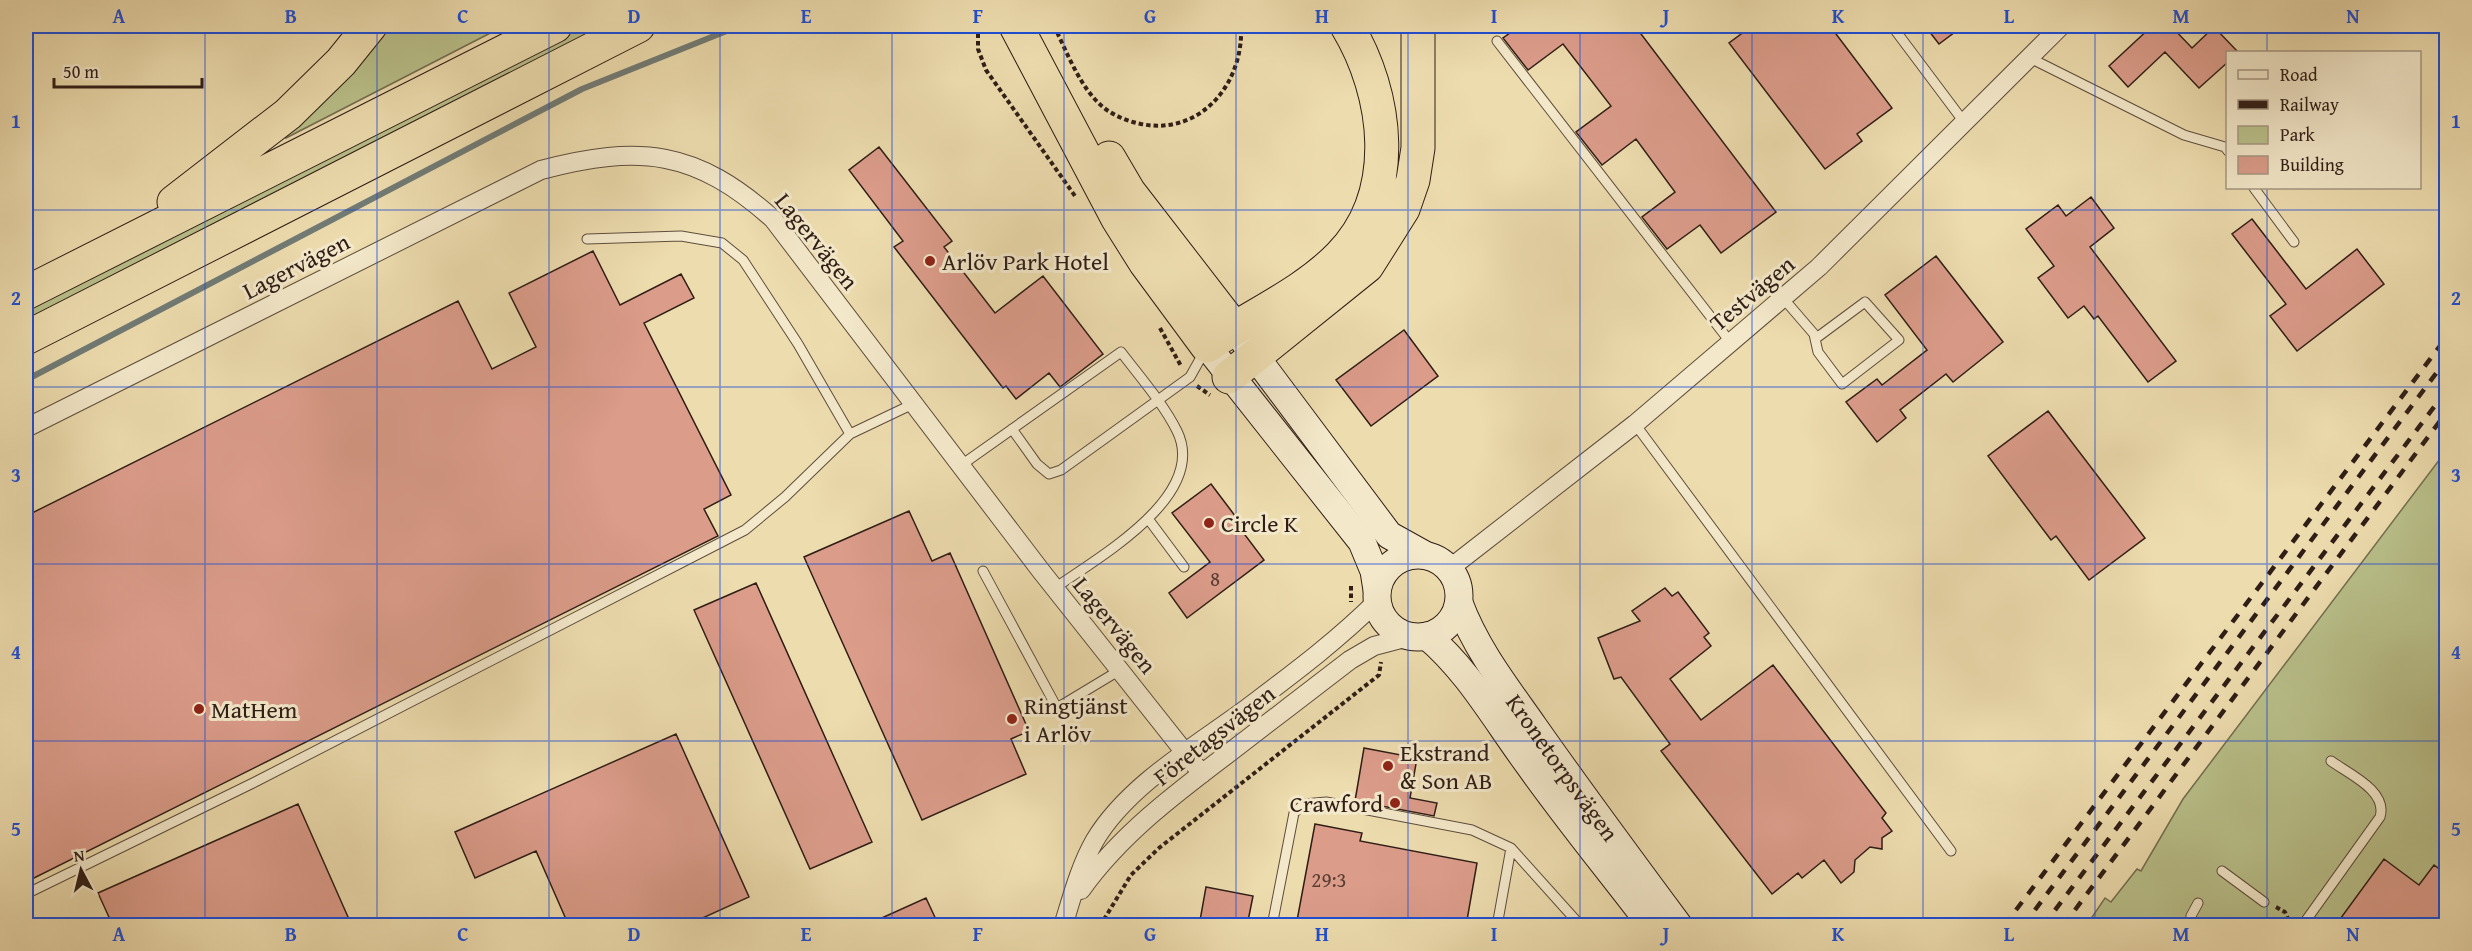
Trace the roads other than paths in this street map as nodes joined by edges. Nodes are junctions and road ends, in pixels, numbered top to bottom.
1 (370, 26) edge
2 (555, 26) edge
3 (1016, 26) edge
4 (1032, 26) edge
5 (1347, 26) edge
6 (1418, 26) edge
7 (1893, 26) edge
8 (2061, 26) edge
9 (2439, 26) edge
10 (633, 29) edge
11 (2446, 34) edge
12 (1497, 41) dead end
13 (2028, 57) junction
14 (1964, 122) junction
15 (2226, 148) edge
16 (2255, 189) edge
17 (587, 239) dead end
18 (2294, 242) dead end
19 (95, 260) junction
20 (26, 293) edge
21 (1783, 298) junction
22 (1234, 327) junction
23 (26, 338) edge
24 (1815, 339) junction
25 (1731, 342) junction
26 (1207, 346) junction
27 (1234, 378) junction
28 (1157, 401) junction
29 (913, 404) junction
30 (1635, 424) junction
31 (26, 428) edge
32 (1012, 429) junction
33 (849, 434) junction
34 (960, 466) junction
35 (1149, 520) junction
36 (1425, 555) junction
37 (1184, 567) dead end
38 (1449, 569) junction
39 (983, 571) dead end
40 (1055, 588) junction
41 (1377, 596) junction
42 (1458, 603) junction
43 (1420, 636) junction
44 (1120, 670) junction
45 (1183, 754) junction
46 (2331, 761) dead end
47 (1202, 774) junction
48 (1511, 848) junction
49 (1951, 851) dead end
50 (2222, 871) dead end
51 (26, 894) edge
52 (2264, 902) dead end
53 (2198, 903) dead end
54 (1069, 906) junction
55 (1063, 926) edge
56 (1272, 926) edge
57 (1497, 926) edge
58 (1581, 926) edge
59 (1652, 926) edge
60 (1679, 926) edge
61 (2190, 926) edge
62 (2302, 926) edge

1 - 19 highway
2 - 19 highway
3 - 26 highway
4 - 22 highway
5 - 22 highway
6 - 27 highway
7 - 14 lane
8 - 13 street, Testvägen
9 - 11 lane
10 - 23 highway
12 - 25 lane
13 - 14 street, Testvägen
13 - 15 lane
14 - 21 street, Testvägen
16 - 18 lane
17 - 33 lane
19 - 20 highway
21 - 24 lane
21 - 25 street, Testvägen
22 - 26 highway
22 - 27 main road
24 - 24 lane
25 - 30 street, Testvägen
26 - 27 main road
26 - 28 lane
27 - 36 main road
27 - 41 main road
28 - 32 lane
28 - 32 lane
28 - 35 lane
29 - 31 street, Lagervägen
29 - 33 lane
29 - 34 street, Lagervägen
30 - 38 street, Testvägen
30 - 49 lane
32 - 34 lane
33 - 51 lane
34 - 40 street, Lagervägen
35 - 37 lane
35 - 40 lane
36 - 38 main road
36 - 41 main road
38 - 42 main road
39 - 44 lane
40 - 44 street, Lagervägen
41 - 43 main road
41 - 45 street, Företagsvägen
42 - 43 main road
42 - 60 main road, Kronetorpsvägen
43 - 47 street, Företagsvägen
43 - 59 main road, Kronetorpsvägen
44 - 45 street, Lagervägen
45 - 47 street, Lagervägen
45 - 54 street, Företagsvägen
46 - 62 lane
47 - 54 street, Företagsvägen
48 - 56 lane
48 - 57 lane
48 - 58 lane
50 - 52 lane
53 - 61 lane
54 - 55 street, Företagsvägen

